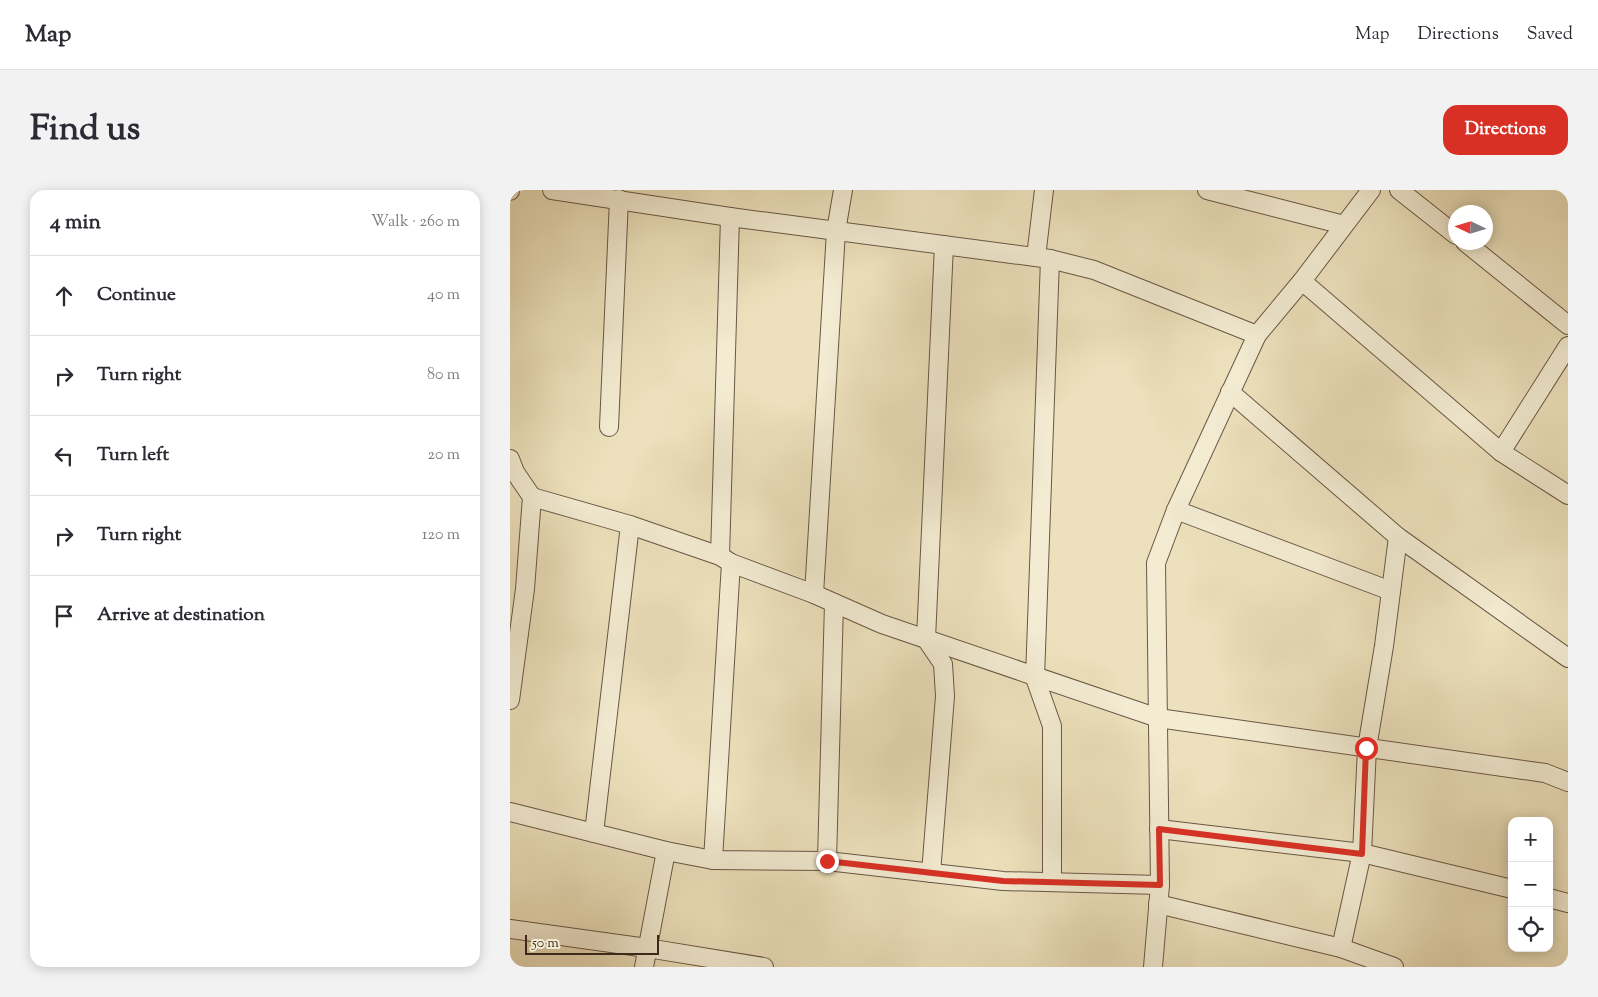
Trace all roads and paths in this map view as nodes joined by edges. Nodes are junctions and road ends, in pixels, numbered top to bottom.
1 (552, 190) edge
2 (843, 190) edge
3 (1044, 190) edge
4 (1207, 190) edge
5 (1371, 190) edge
6 (1399, 190) edge
7 (1233, 193) edge
8 (651, 197) edge
9 (619, 199) junction
10 (730, 217) junction
11 (1344, 225) junction
12 (1448, 229) edge
13 (836, 231) junction
14 (944, 245) junction
15 (1475, 250) edge
16 (1043, 258) junction
17 (1302, 281) junction
18 (1568, 325) edge
19 (1257, 335) junction
20 (1568, 346) edge
21 (1230, 392) junction
22 (609, 427) dead end
23 (1501, 452) junction
24 (512, 467) edge
25 (1568, 495) edge
26 (532, 497) junction
27 (1176, 510) junction
28 (630, 525) junction
29 (1398, 537) junction
30 (725, 560) junction
31 (517, 588) edge
32 (1391, 590) junction
33 (814, 594) junction
34 (834, 603) junction
35 (926, 640) junction
36 (1568, 658) edge
37 (1035, 678) junction
38 (510, 700) edge
39 (1158, 718) junction
40 (1366, 748) junction
41 (1568, 782) edge
42 (510, 812) edge
43 (1159, 829) junction
44 (594, 833) junction
45 (666, 851) junction
46 (1362, 854) junction
47 (713, 860) junction
48 (827, 861) junction
49 (931, 873) junction
50 (1052, 882) junction
51 (1160, 885) junction
52 (1508, 888) edge
53 (1553, 899) edge
54 (1568, 903) edge
55 (1158, 904) junction
56 (510, 929) edge
57 (647, 948) junction
58 (1341, 948) junction
59 (644, 967) edge
60 (764, 967) edge
61 (1153, 967) edge
62 (1394, 967) edge

1 - 9 street
2 - 13 street
3 - 16 street
4 - 7 street
5 - 11 street
6 - 12 street
7 - 11 street
8 - 9 street
8 - 10 street
9 - 22 street
10 - 13 street
10 - 30 street
11 - 17 street
13 - 14 street
13 - 33 street
14 - 16 street
14 - 35 street
15 - 18 street
16 - 19 street
16 - 37 street
17 - 19 street
17 - 23 street
19 - 21 street
20 - 23 street
21 - 27 street
21 - 29 street
23 - 25 street
24 - 26 street
26 - 28 street
26 - 31 street
27 - 32 street
27 - 39 street
28 - 30 street
28 - 44 street
29 - 32 street
29 - 36 street
30 - 33 street
30 - 47 street
31 - 38 street
32 - 40 street
33 - 34 street
34 - 35 street
34 - 48 street
35 - 37 street
35 - 49 street
37 - 39 street
37 - 50 street
39 - 40 street
39 - 43 street
40 - 41 street
40 - 46 street
42 - 44 street
43 - 46 street
43 - 51 street
44 - 45 street
45 - 47 street
45 - 57 street
46 - 52 street
46 - 58 street
47 - 48 street
48 - 49 street
49 - 50 street
50 - 51 street
51 - 55 street
53 - 54 street
55 - 58 street
55 - 61 street
56 - 57 street
57 - 59 street
57 - 60 street
58 - 62 street

